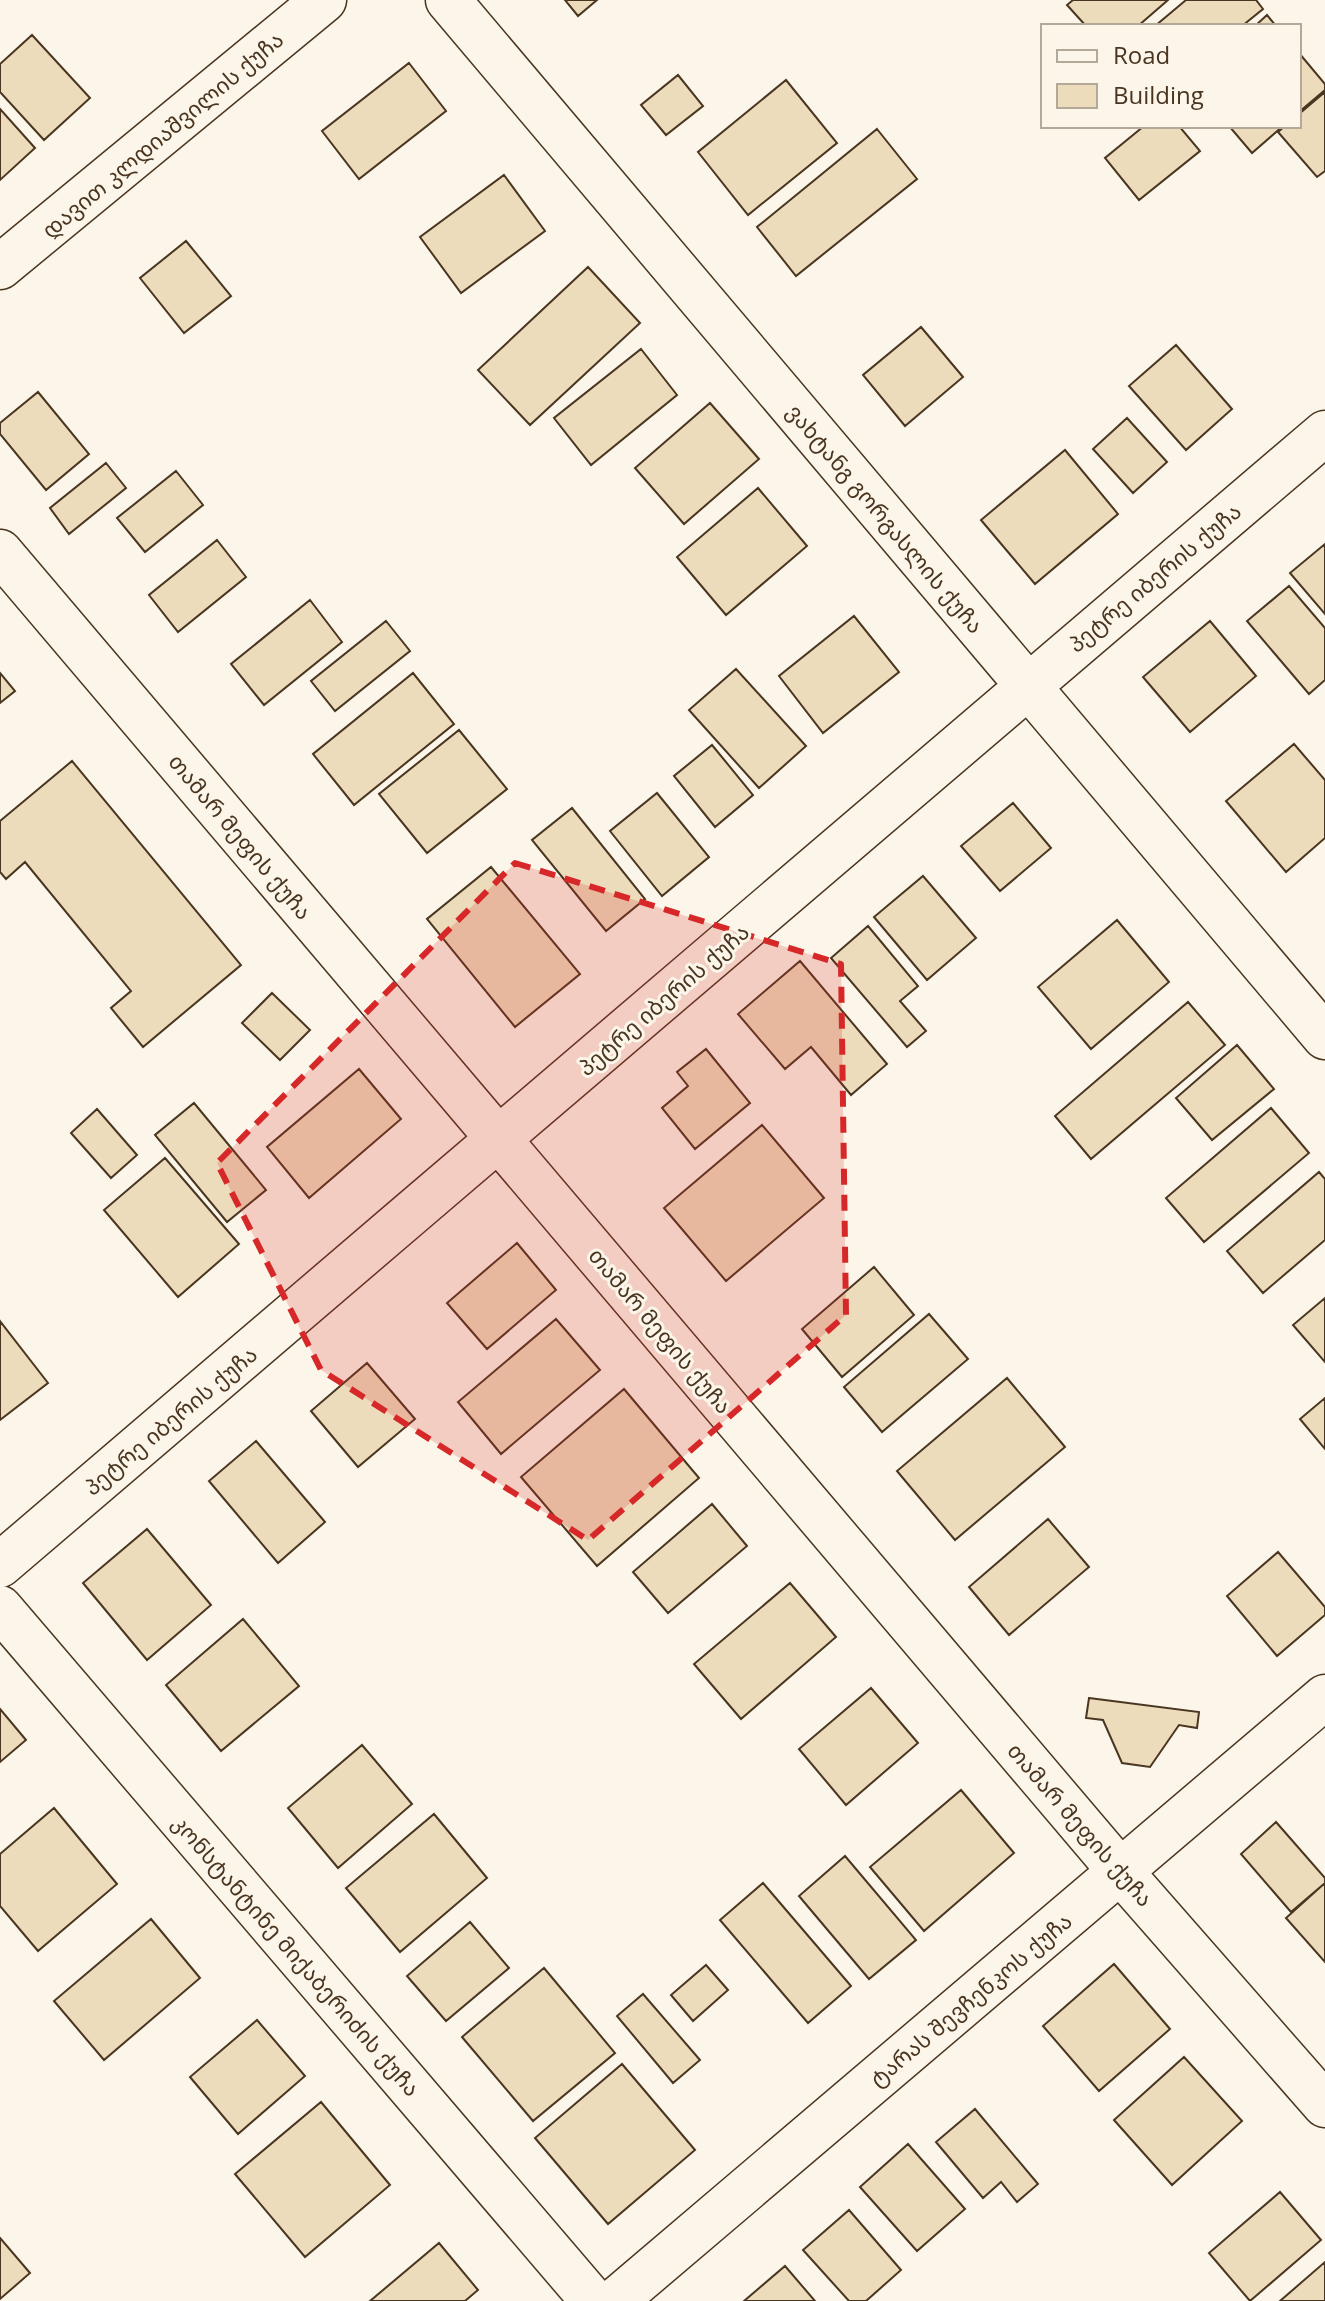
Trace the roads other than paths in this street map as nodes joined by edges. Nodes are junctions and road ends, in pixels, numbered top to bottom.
1 (324, 0) edge
2 (448, 0) edge
3 (0, 267) edge
4 (1325, 433) edge
5 (0, 552) edge
6 (1027, 685) junction
7 (1325, 1037) edge
8 (499, 1140) junction
9 (0, 1565) edge
10 (0, 1608) edge
11 (1325, 1697) edge
12 (1120, 1871) junction
13 (1325, 2105) edge
14 (593, 2301) edge
15 (615, 2301) edge

1 - 3 street, დავით კლდიაშვილის ქუჩა
2 - 6 street, ვახტანგ გორგასლის ქუჩა
4 - 6 street, პეტრე იბერის ქუჩა
5 - 8 street, თამარ მეფის ქუჩა
6 - 7 street, ვახტანგ გორგასლის ქუჩა
6 - 8 street, პეტრე იბერის ქუჩა
8 - 9 street, პეტრე იბერის ქუჩა
8 - 12 street, თამარ მეფის ქუჩა
10 - 14 street, კონსტანტინე მიქაბერიძის ქუჩა
11 - 12 street, ტარას შევჩენკოს ქუჩა
12 - 13 street, თამარ მეფის ქუჩა
12 - 15 street, ტარას შევჩენკოს ქუჩა

